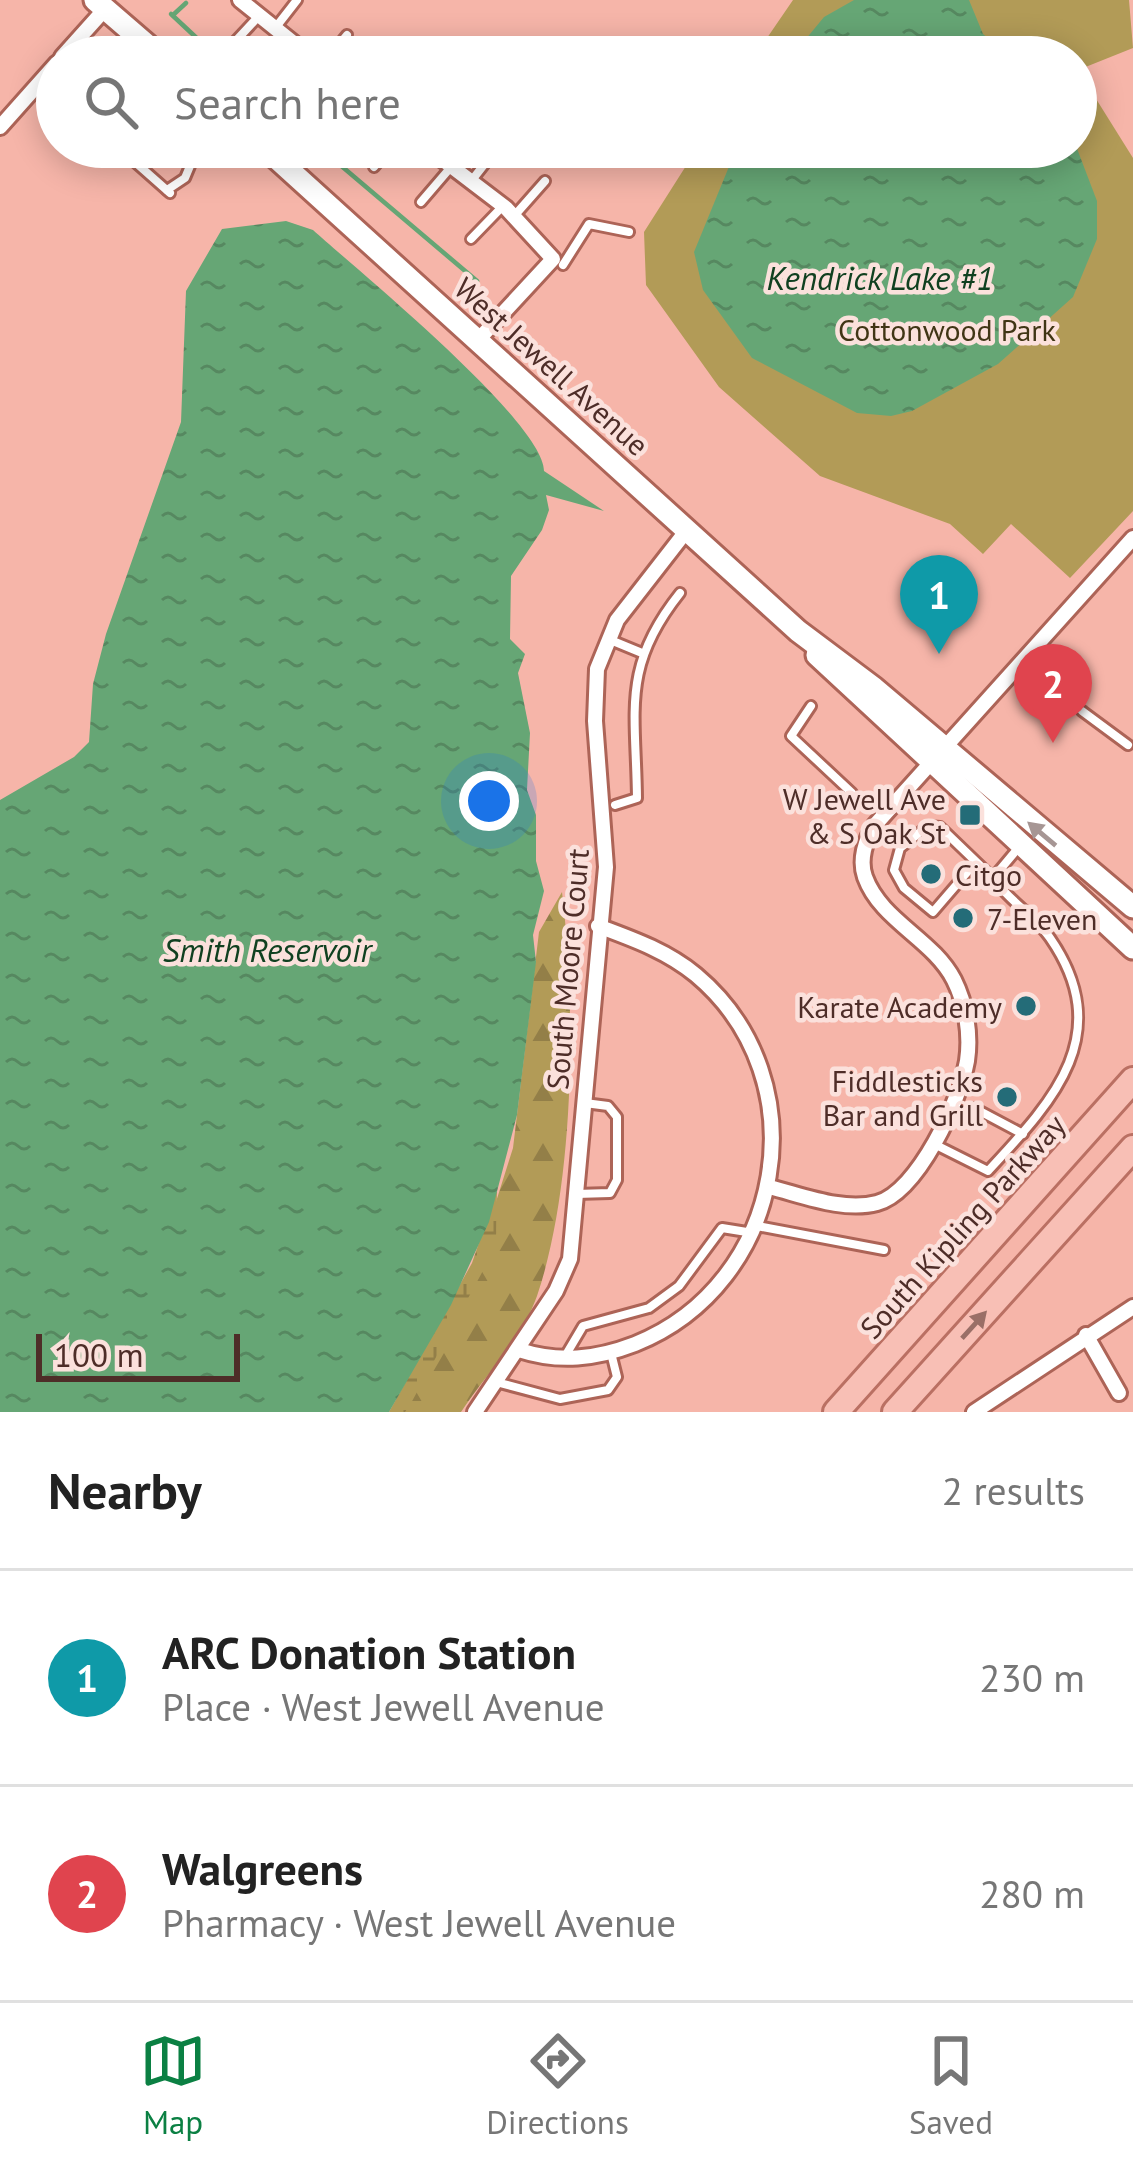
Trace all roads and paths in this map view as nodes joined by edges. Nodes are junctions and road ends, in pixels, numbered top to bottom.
1 (240, 0) edge
2 (297, 0) edge
3 (100, 4) edge
4 (260, 16) junction
5 (275, 28) junction
6 (77, 36) edge
7 (137, 36) edge
8 (241, 36) edge
9 (283, 36) edge
10 (36, 87) edge
11 (0, 127) edge
12 (142, 168) edge
13 (189, 168) edge
14 (288, 168) edge
15 (450, 168) edge
16 (454, 168) edge
17 (482, 168) edge
18 (544, 181) dead end
19 (471, 182) junction
20 (422, 202) dead end
21 (509, 211) junction
22 (629, 232) dead end
23 (471, 239) dead end
24 (558, 262) junction
25 (479, 339) junction
26 (687, 530) junction
27 (1133, 538) edge
28 (680, 593) dead end
29 (607, 639) junction
30 (642, 653) junction
31 (1071, 671) dead end
32 (1069, 699) dead end
33 (811, 706) dead end
34 (1082, 711) dead end
35 (1128, 745) dead end
36 (938, 757) junction
37 (851, 793) dead end
38 (616, 805) dead end
39 (1020, 846) junction
40 (976, 862) junction
41 (1092, 874) junction
42 (993, 878) junction
43 (1133, 896) edge
44 (1133, 907) edge
45 (598, 926) junction
46 (1133, 948) edge
47 (1133, 1064) edge
48 (1133, 1080) edge
49 (583, 1103) junction
50 (974, 1108) dead end
51 (1023, 1134) junction
52 (932, 1143) junction
53 (1072, 1147) junction
54 (1133, 1149) edge
55 (770, 1187) junction
56 (576, 1194) junction
57 (756, 1230) junction
58 (884, 1250) dead end
59 (1133, 1307) edge
60 (1086, 1335) junction
61 (519, 1350) junction
62 (611, 1352) junction
63 (563, 1359) junction
64 (496, 1382) junction
65 (1119, 1393) dead end
66 (475, 1412) edge
67 (836, 1412) edge
68 (896, 1412) edge
69 (974, 1412) edge

1 - 4 street
2 - 5 lane
3 - 6 street
3 - 7 main road
4 - 5 street
4 - 8 lane
5 - 9 street
10 - 11 street
12 - 13 lane
14 - 25 main road, West Jewell Avenue
15 - 20 lane
16 - 19 street
17 - 19 lane
18 - 21 lane
19 - 21 street
21 - 23 lane
21 - 24 street
22 - 24 lane
24 - 25 street
25 - 26 main road, West Jewell Avenue
26 - 29 street, South Moore Court
26 - 36 main road, West Jewell Avenue
27 - 36 street
28 - 30 lane
29 - 30 lane
29 - 45 street, South Moore Court
30 - 38 lane
31 - 32 lane
33 - 37 lane
34 - 35 lane
36 - 39 main road, West Jewell Avenue
41 -> 36 main road, West Jewell Avenue
36 - 52 street
39 - 42 lane
39 - 46 main road, West Jewell Avenue
40 - 40 lane
40 - 42 lane
41 - 43 main road
41 - 44 main road, West Jewell Avenue
42 - 51 lane
45 - 49 street, South Moore Court
45 - 55 street
47 - 53 main road
48 - 53 main road, South Kipling Parkway
49 - 56 street, South Moore Court
49 - 56 lane
50 - 51 lane
51 - 52 lane
52 - 55 street
53 - 67 main road, South Kipling Parkway
68 -> 54 main road
55 - 57 street
56 - 61 street, South Moore Court
57 - 58 lane
57 - 62 street
57 - 63 lane
59 - 60 street
60 - 65 street
60 - 69 street
61 - 63 street
61 - 64 street, South Moore Court
62 - 63 street
62 - 64 lane
64 - 66 street, South Moore Court

